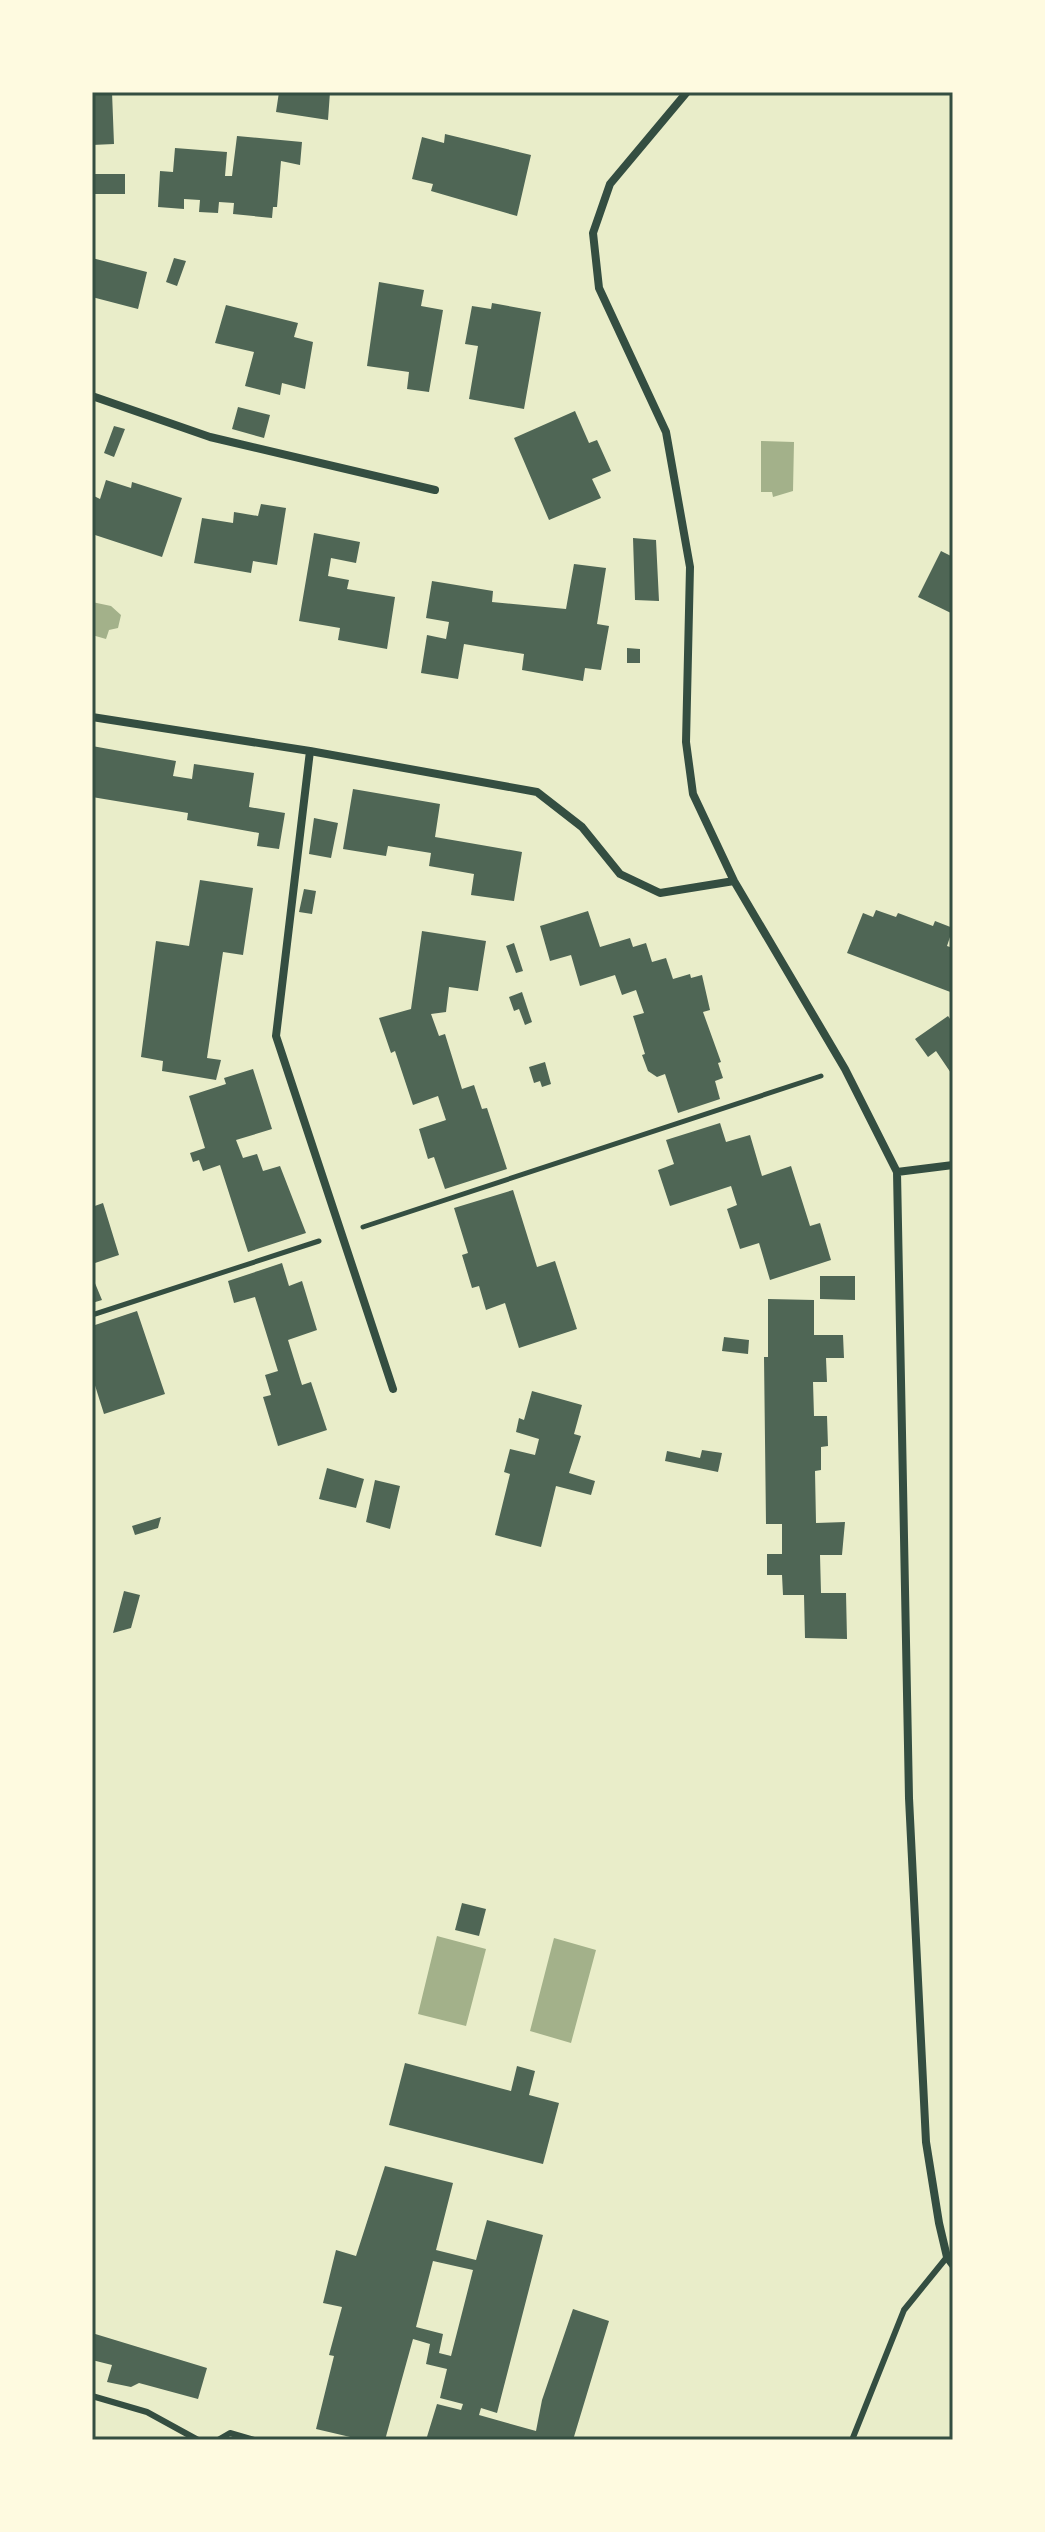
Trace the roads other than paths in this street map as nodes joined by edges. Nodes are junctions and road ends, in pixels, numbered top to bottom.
1 (687, 92) edge
2 (92, 396) edge
3 (435, 490) dead end
4 (92, 717) edge
5 (310, 751) junction
6 (734, 881) junction
7 (953, 1165) edge
8 (897, 1172) junction
9 (393, 1389) dead end
10 (950, 2261) edge
11 (92, 2396) edge
12 (198, 2440) edge
13 (218, 2440) edge
14 (254, 2440) edge
15 (852, 2440) edge

1 - 6 street
2 - 3 street
4 - 5 street
5 - 6 street
5 - 9 street
6 - 8 street
7 - 8 street
8 - 10 street
10 - 15 lane
11 - 12 lane
13 - 14 lane

